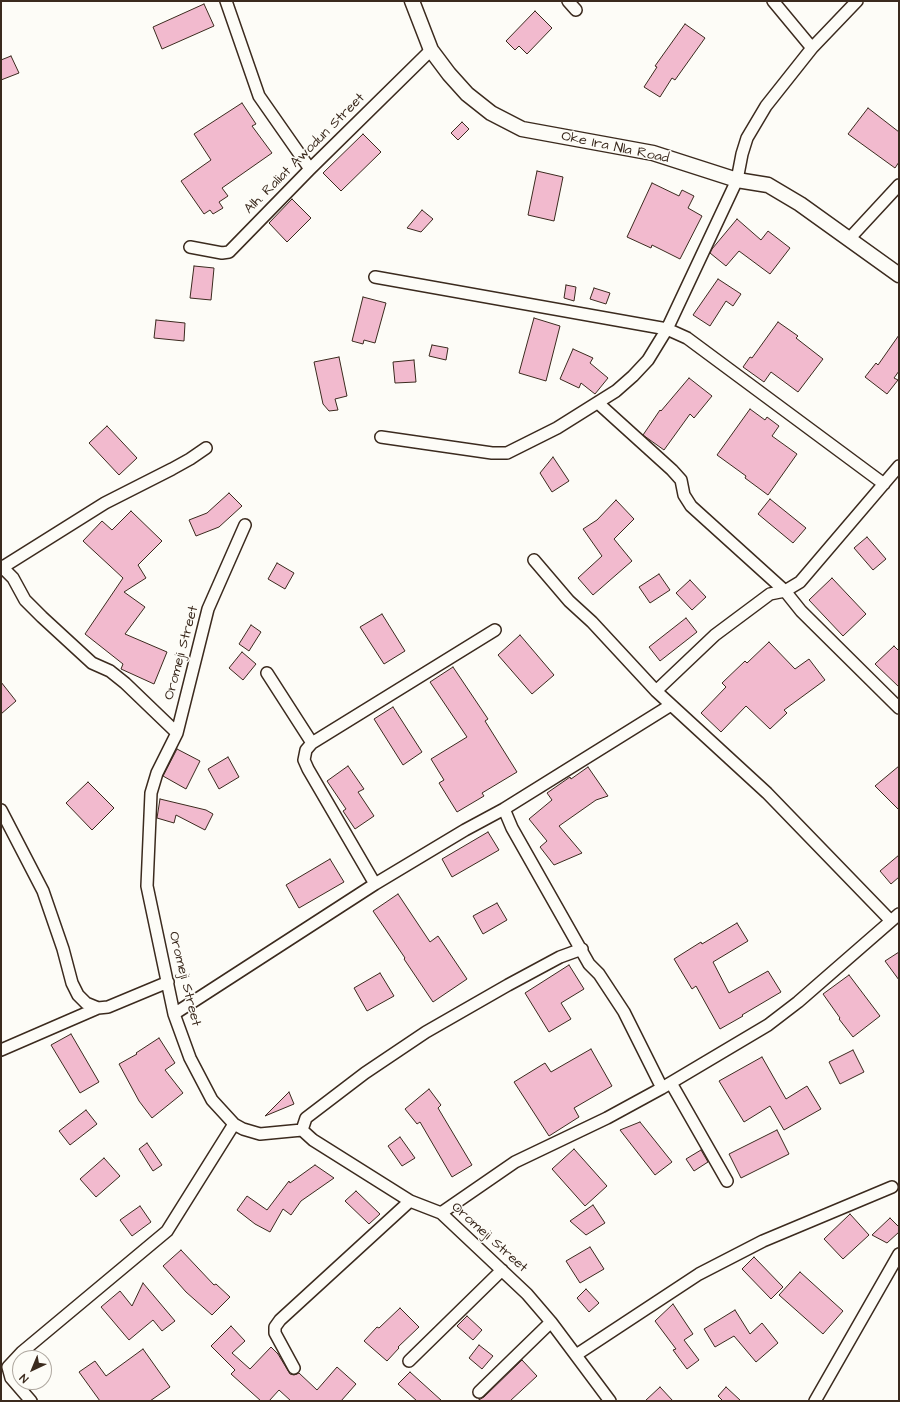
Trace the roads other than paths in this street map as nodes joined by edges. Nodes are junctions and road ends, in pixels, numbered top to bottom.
1 (226, 1) edge
2 (412, 1) edge
3 (568, 1) edge
4 (773, 1) edge
5 (857, 1) edge
6 (576, 10) dead end
7 (812, 48) junction
8 (431, 50) junction
9 (310, 169) junction
10 (737, 180) junction
11 (899, 185) edge
12 (849, 239) junction
13 (190, 247) dead end
14 (899, 275) edge
15 (375, 277) dead end
16 (667, 329) junction
17 (598, 403) junction
18 (381, 437) dead end
19 (206, 448) dead end
20 (899, 466) edge
21 (884, 484) junction
22 (245, 525) dead end
23 (534, 560) dead end
24 (2, 566) edge
25 (785, 591) junction
26 (496, 630) dead end
27 (267, 673) dead end
28 (656, 691) junction
29 (671, 705) junction
30 (899, 708) edge
31 (177, 733) junction
32 (312, 743) junction
33 (504, 809) junction
34 (1, 810) edge
35 (375, 884) junction
36 (895, 918) edge
37 (582, 949) junction
38 (168, 982) junction
39 (98, 1008) junction
40 (174, 1014) junction
41 (1, 1050) edge
42 (666, 1086) junction
43 (234, 1124) junction
44 (302, 1130) junction
45 (727, 1181) dead end
46 (892, 1187) dead end
47 (410, 1201) junction
48 (442, 1213) junction
49 (899, 1254) edge
50 (502, 1270) junction
51 (550, 1322) junction
52 (576, 1355) junction
53 (409, 1362) dead end
54 (4, 1366) edge
55 (294, 1368) dead end
56 (478, 1392) dead end
57 (31, 1401) edge
58 (610, 1401) edge
59 (815, 1401) edge

1 - 9 street
2 - 8 street, Oke Ira Nla Road
3 - 6 street
4 - 7 street
5 - 7 street
7 - 10 street
8 - 9 street, Alh. Raliat Awodun Street
8 - 10 street, Oke Ira Nla Road
9 - 13 street, Alh. Raliat Awodun Street
10 - 12 street, Oke Ira Nla Road
10 - 16 street
11 - 12 street
12 - 14 street, Oke Ira Nla Road
15 - 16 street
16 - 17 street
16 - 21 street
17 - 18 street
17 - 25 street
19 - 24 street
20 - 21 street
21 - 25 street
22 - 31 street, Oromeji Street
23 - 28 street
24 - 31 street
25 - 28 street
25 - 30 street
26 - 32 street
27 - 32 street
28 - 29 street
29 - 33 street
29 - 36 street
31 - 38 street, Oromeji Street
32 - 35 street
33 - 35 street
33 - 37 street
34 - 39 street
35 - 40 street
36 - 42 street
37 - 42 street
37 - 44 street
38 - 39 street
38 - 40 street, Oromeji Street
39 - 41 street
40 - 43 street, Oromeji Street
42 - 45 street
42 - 48 street
43 - 44 street, Oromeji Street
43 - 54 street
44 - 47 street, Oromeji Street
46 - 52 street
47 - 48 street, Oromeji Street
47 - 55 street
48 - 50 street, Oromeji Street
49 - 59 street
50 - 51 street, Oromeji Street
50 - 53 street
51 - 52 street, Oromeji Street
51 - 56 street
52 - 58 street, Oromeji Street
54 - 57 street

